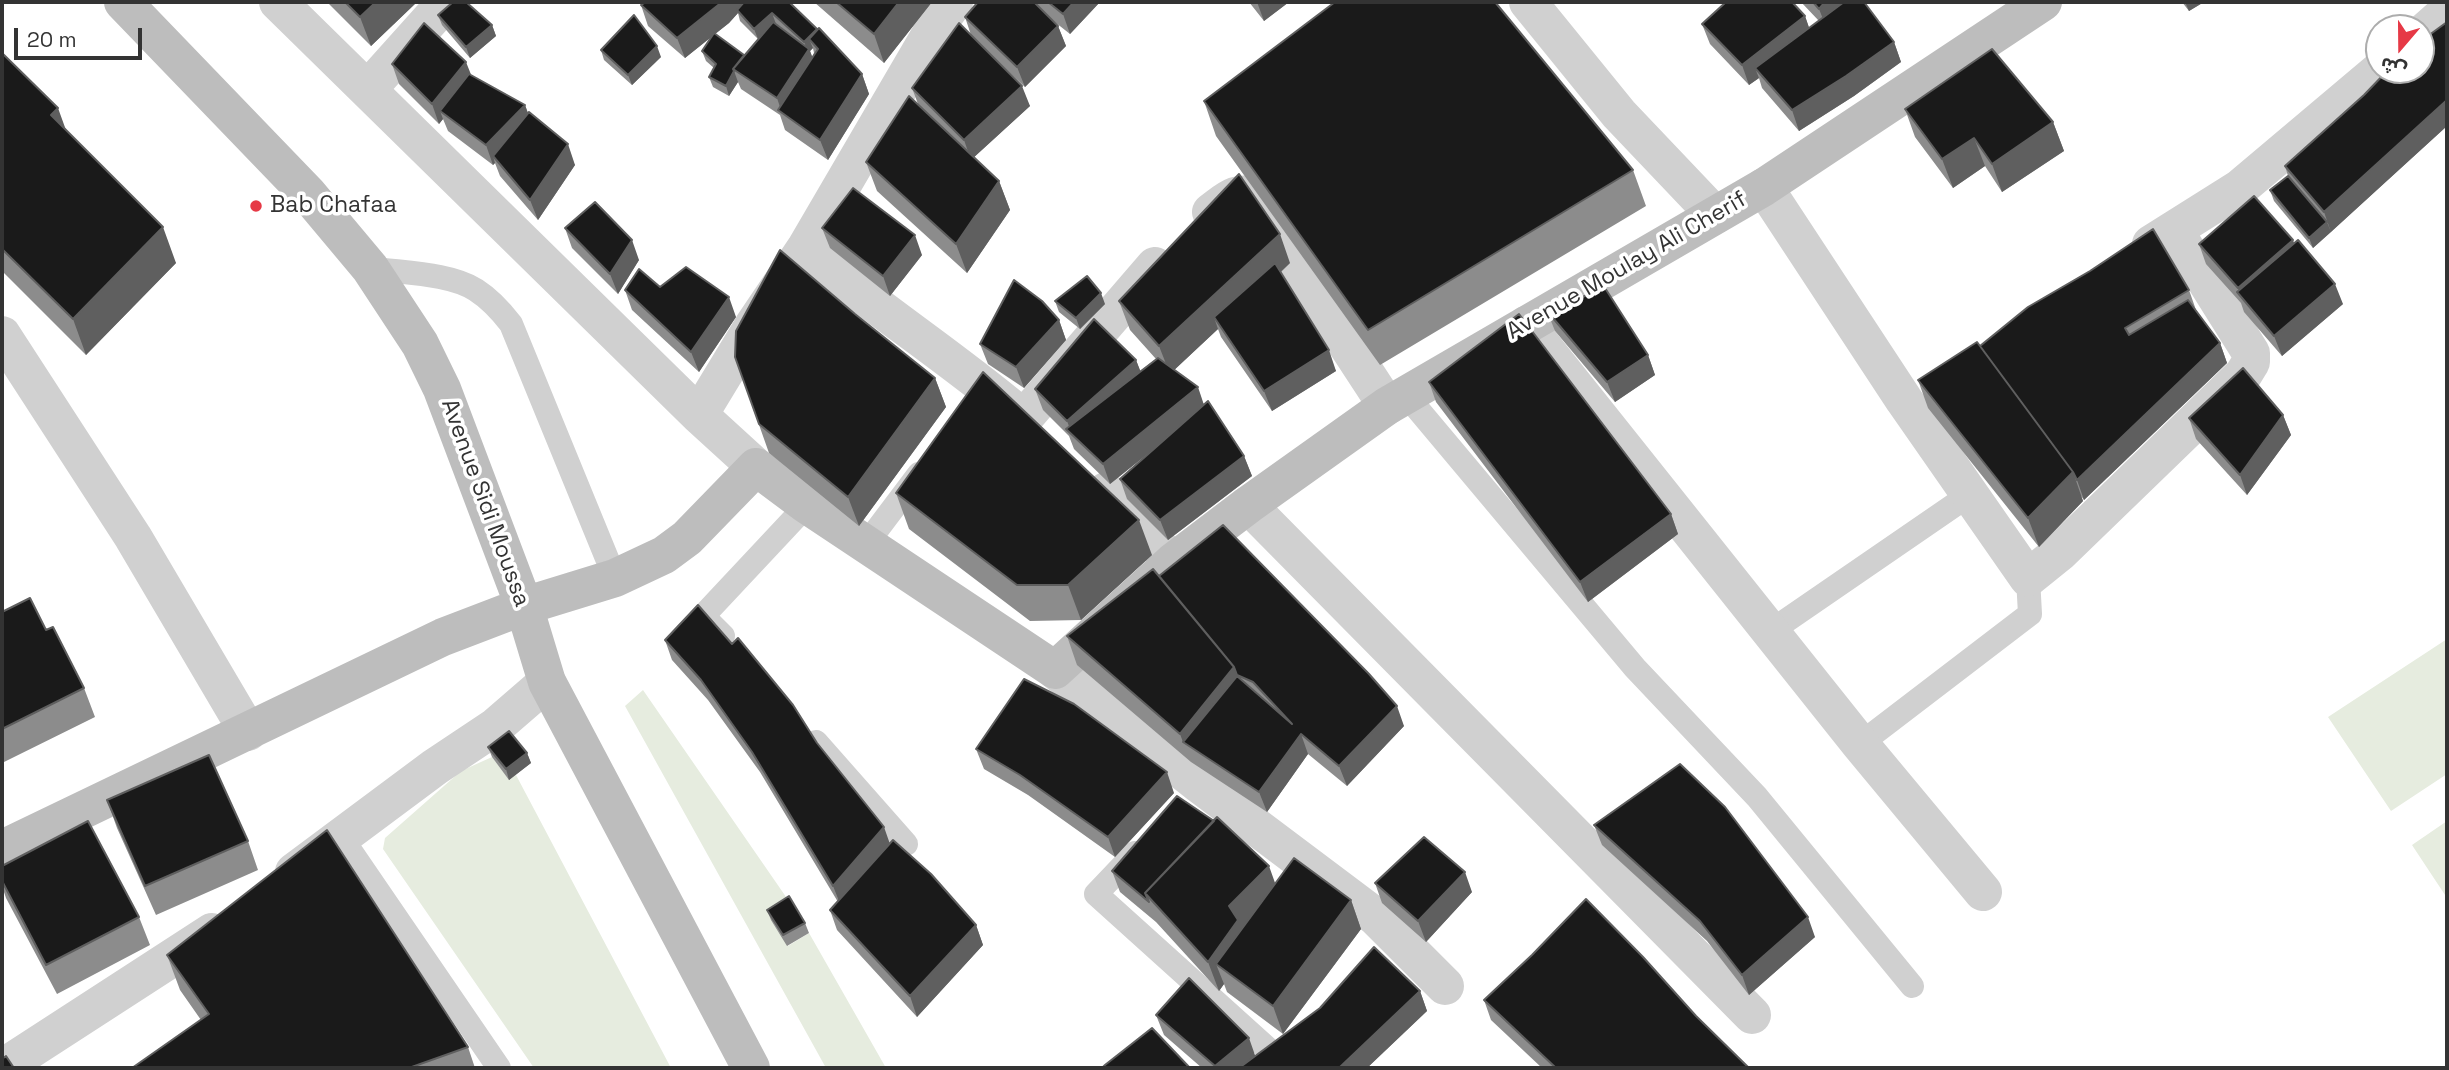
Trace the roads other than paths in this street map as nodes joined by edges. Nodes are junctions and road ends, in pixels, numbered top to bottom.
1 (123, 2) edge
2 (278, 2) edge
3 (446, 2) edge
4 (954, 2) edge
5 (1528, 2) edge
6 (2043, 2) edge
7 (2365, 83) edge
8 (368, 89) junction
9 (1764, 187) junction
10 (1715, 215) junction
11 (2174, 230) junction
12 (805, 249) junction
13 (2127, 260) edge
14 (370, 268) junction
15 (1526, 325) junction
16 (2, 334) edge
17 (1396, 400) junction
18 (699, 415) junction
19 (1024, 418) junction
20 (1054, 444) edge
21 (932, 456) edge
22 (756, 467) junction
23 (1083, 470) edge
24 (1969, 495) junction
25 (807, 505) junction
26 (1248, 505) junction
27 (867, 543) junction
28 (1173, 562) junction
29 (615, 578) junction
30 (2028, 578) junction
31 (524, 606) junction
32 (1771, 631) junction
33 (740, 652) edge
34 (1055, 670) junction
35 (547, 682) junction
36 (799, 720) edge
37 (248, 732) junction
38 (1860, 744) junction
39 (1152, 834) edge
40 (341, 837) junction
41 (906, 844) dead end
42 (2, 849) edge
43 (1983, 892) dead end
44 (1445, 986) dead end
45 (1912, 986) dead end
46 (1752, 1015) dead end
47 (1269, 1050) edge
48 (2, 1068) edge
49 (499, 1068) edge
50 (751, 1068) edge

1 - 14 street, Avenue Sidi Moussa
2 - 8 street
3 - 8 street
4 - 12 street
5 - 10 street
6 - 9 street, Avenue Moulay Ali Cherif
7 - 11 street
8 - 18 street
9 - 10 street, Avenue Moulay Ali Cherif
9 - 24 street
10 - 15 street, Avenue Moulay Ali Cherif
11 - 13 street
11 - 30 street
12 - 18 street
12 - 19 street
14 - 29 lane
14 - 31 street, Avenue Sidi Moussa
15 - 17 street, Avenue Moulay Ali Cherif
15 - 32 street
16 - 37 street
17 - 19 street
17 - 26 street, Avenue Moulay Ali Cherif
17 - 45 lane
18 - 22 street
19 - 20 street
21 - 27 lane
22 - 25 street
22 - 29 street
23 - 28 street
24 - 30 street
24 - 32 lane
25 - 27 street
25 - 33 lane
26 - 28 street, Avenue Moulay Ali Cherif
26 - 46 street
27 - 34 street
28 - 34 street, Avenue Moulay Ali Cherif
29 - 31 street
30 - 38 lane
31 - 35 street, Avenue Sidi Moussa
31 - 37 street
32 - 38 street
34 - 44 street
35 - 40 street
35 - 50 street, Avenue Sidi Moussa
36 - 41 lane
37 - 42 street
38 - 43 street
39 - 47 lane
40 - 48 street
40 - 49 lane

